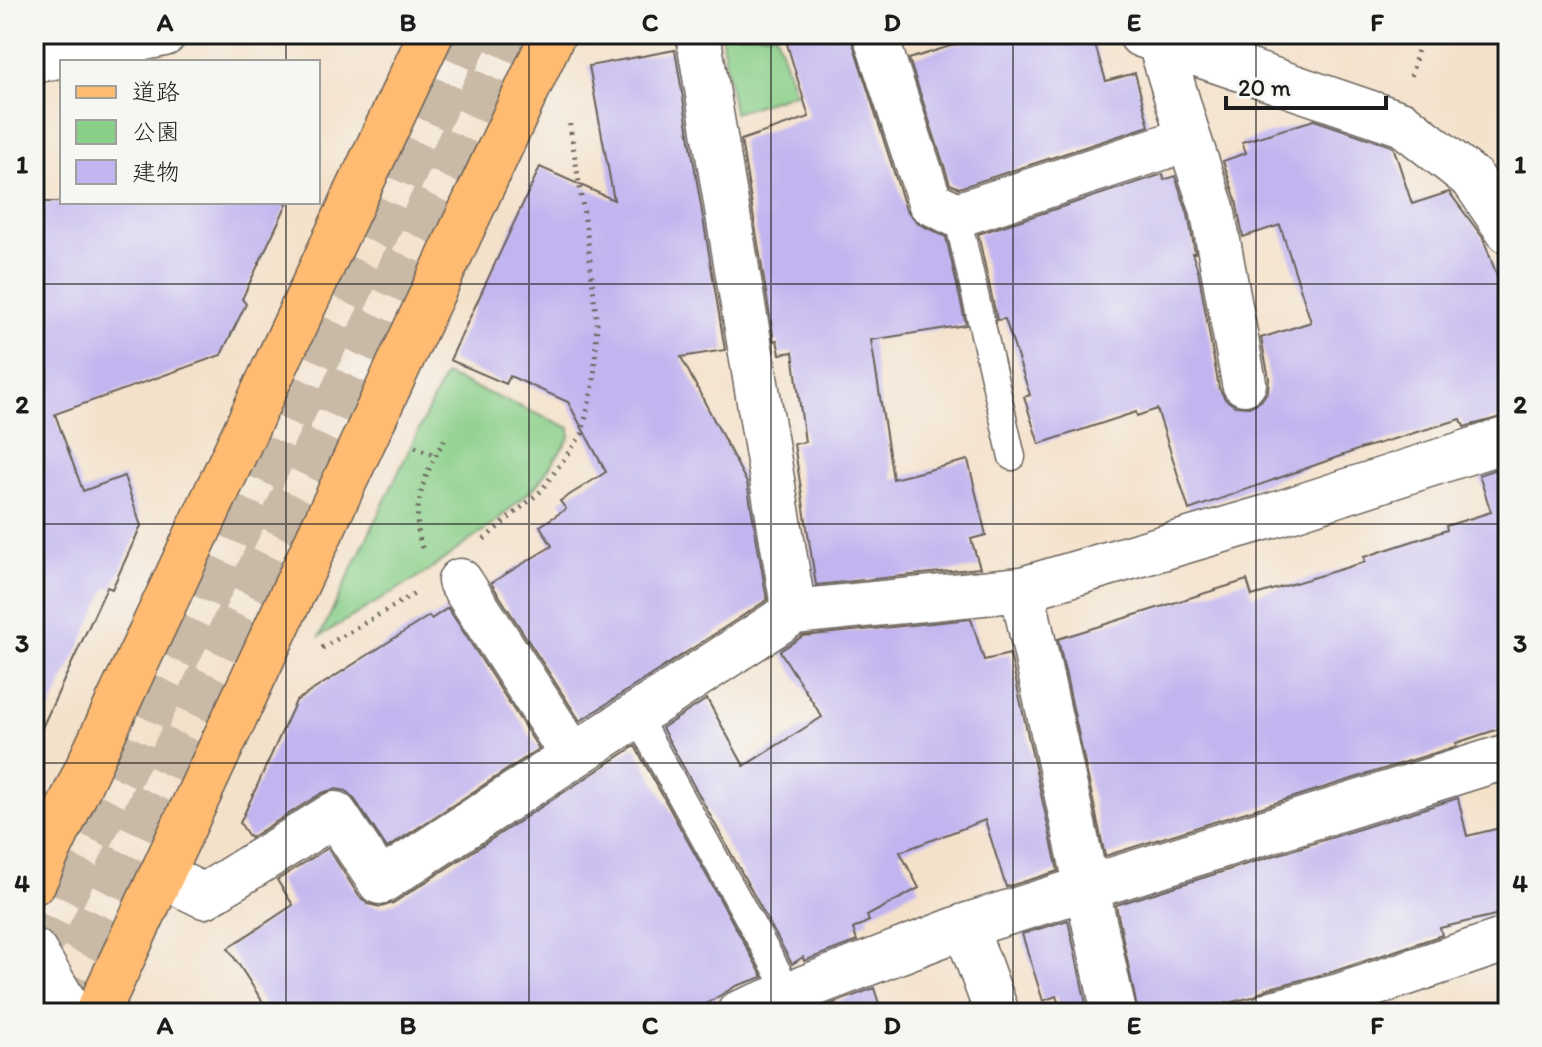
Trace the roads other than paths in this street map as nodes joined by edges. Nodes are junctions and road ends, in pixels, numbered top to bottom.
1 (164, 34) edge
2 (431, 34) edge
3 (553, 34) edge
4 (698, 34) edge
5 (875, 34) edge
6 (1149, 39) edge
7 (34, 61) edge
8 (1189, 139) junction
9 (957, 215) junction
10 (1508, 231) edge
11 (1244, 383) dead end
12 (1508, 439) edge
13 (1012, 457) dead end
14 (456, 560) road end
15 (1022, 589) junction
16 (794, 612) junction
17 (636, 715) junction
18 (573, 756) junction
19 (1508, 756) edge
20 (163, 876) junction
21 (34, 882) edge
22 (1087, 887) junction
23 (965, 926) junction
24 (1505, 947) edge
25 (34, 951) edge
26 (789, 992) junction
27 (71, 1013) edge
28 (97, 1013) edge
29 (739, 1013) edge
30 (997, 1013) edge
31 (1114, 1013) edge
32 (1272, 1013) edge

1 - 7 street
2 - 21 main road
3 - 20 main road
4 - 16 street
5 - 9 street
6 - 8 street
6 - 10 street
8 - 9 street
8 - 11 street
9 - 13 lane
12 - 15 street
14 - 18 street
15 - 16 street
15 - 22 street
16 - 17 street
17 - 18 street
17 - 26 lane
18 - 20 street
19 - 22 street
20 - 28 main road
22 - 23 street
22 - 31 street
23 - 26 street
23 - 30 street
24 - 32 street
25 - 27 street
26 - 29 street

